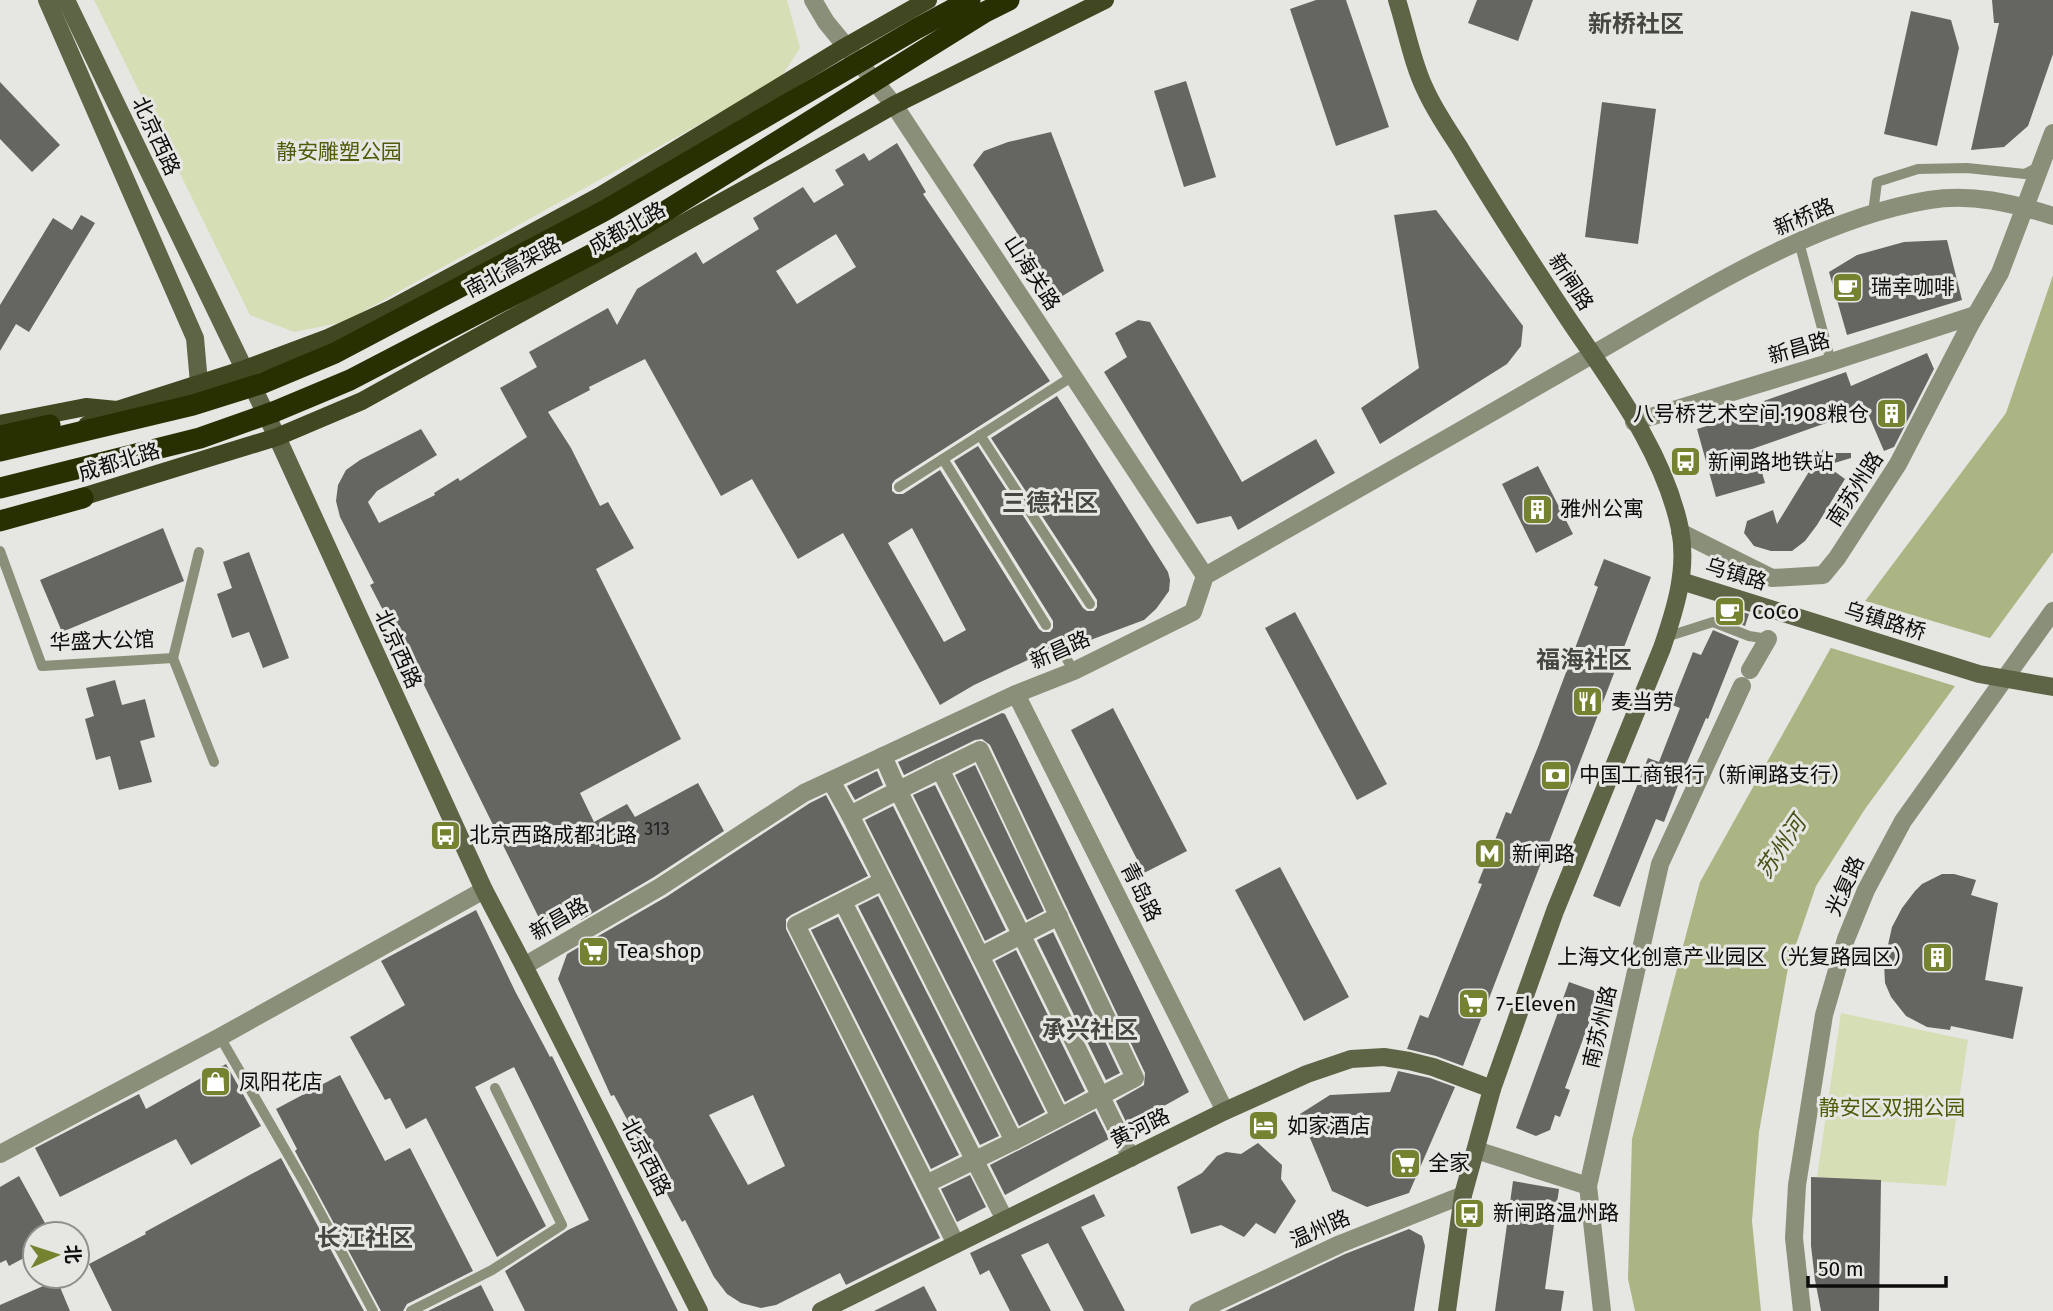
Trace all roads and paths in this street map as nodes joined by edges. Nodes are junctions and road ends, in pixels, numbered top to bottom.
1 (47, 0) edge
2 (66, 0) edge
3 (813, 0) edge
4 (928, 0) edge
5 (970, 0) edge
6 (1009, 0) edge
7 (1105, 0) edge
8 (1397, 0) edge
9 (845, 47) junction
10 (894, 104) junction
11 (2053, 133) edge
12 (2040, 166) junction
13 (1872, 214) junction
14 (2053, 216) edge
15 (1799, 242) junction
16 (1976, 315) junction
17 (1592, 355) junction
18 (1832, 362) junction
19 (245, 369) junction
20 (1073, 376) junction
21 (200, 383) junction
22 (117, 410) junction
23 (1634, 422) junction
24 (0, 424) edge
25 (980, 435) junction
26 (0, 436) edge
27 (277, 437) junction
28 (0, 450) edge
29 (943, 459) junction
30 (900, 487) dead end
31 (0, 488) edge
32 (83, 498) junction
33 (0, 518) edge
34 (0, 529) edge
35 (1680, 532) junction
36 (0, 551) edge
37 (198, 552) dead end
38 (1205, 576) junction
39 (1681, 581) junction
40 (1090, 604) dead end
41 (1778, 611) joint
42 (2053, 611) edge
43 (1046, 625) dead end
44 (1666, 636) junction
45 (1768, 639) joint
46 (1063, 653) dead end
47 (173, 658) junction
48 (1074, 671) junction
49 (2002, 680) junction
50 (2053, 687) edge
51 (1016, 694) junction
52 (883, 756) junction
53 (214, 762) dead end
54 (940, 769) junction
55 (831, 781) junction
56 (898, 790) junction
57 (850, 815) junction
58 (883, 881) junction
59 (484, 890) junction
60 (842, 902) junction
61 (1059, 916) junction
62 (1021, 935) junction
63 (980, 956) junction
64 (524, 966) junction
65 (211, 1043) junction
66 (495, 1088) dead end
67 (1492, 1089) junction
68 (1101, 1097) junction
69 (1225, 1111) junction
70 (1060, 1117) junction
71 (1014, 1141) junction
72 (1476, 1150) junction
73 (0, 1154) edge
74 (1131, 1158) junction
75 (974, 1160) junction
76 (926, 1184) junction
77 (1588, 1186) junction
78 (1463, 1195) junction
79 (1005, 1220) junction
80 (956, 1244) junction
81 (830, 1309) edge
82 (373, 1311) edge
83 (411, 1311) edge
84 (699, 1311) edge
85 (1198, 1311) edge
86 (1447, 1311) edge
87 (1602, 1311) edge
88 (1802, 1311) edge

1 - 21 main road
2 - 19 main road, 北京西路
3 - 9 street, 山海关路
4 - 9 main road, 成都北路
5 - 28 highway, 南北高架路
6 - 31 highway, 南北高架路
7 - 10 main road, 成都北路
8 - 17 main road, 新闸路
9 - 10 street, 山海关路
9 - 19 main road, 成都北路
10 - 20 street, 山海关路
10 - 27 main road, 成都北路
11 - 12 street, 南苏州路
12 - 13 lane
12 - 16 street, 南苏州路
13 - 14 street, 新桥路
13 - 15 street, 新桥路
15 - 17 street, 新桥路
15 - 18 lane
16 - 18 street, 新昌路
16 - 35 street, 南苏州路
17 - 23 main road, 新闸路
17 - 38 street
18 - 23 street, 新昌路
19 - 21 main road, 成都北路
19 - 27 main road, 北京西路
20 - 25 lane
20 - 38 street, 山海关路
21 - 22 main road, 成都北路
22 - 24 main road
22 - 26 highway
22 - 28 main road, 成都北路
23 - 35 main road, 新闸路
25 - 29 lane
25 - 40 lane
27 - 32 main road, 成都北路
27 - 59 main road, 北京西路
29 - 30 lane
29 - 43 lane
32 - 33 highway
32 - 34 main road, 成都北路
35 - 39 main road, 新闸路
36 - 47 lane, 华盛大公馆
37 - 47 lane, 华盛大公馆
38 - 48 street, 新昌路
39 - 41 main road, 乌镇路
39 - 44 main road, 新闸路
41 - 49 main road, 乌镇路桥
42 - 49 street, 光复路
44 - 45 lane
44 - 67 main road, 新闸路
45 - 77 street, 南苏州路
46 - 48 lane
47 - 53 lane
48 - 51 street, 新昌路
49 - 50 main road
49 - 88 street, 光复路
51 - 52 street, 新昌路
51 - 69 street, 青岛路
52 - 55 street, 新昌路
52 - 56 street
54 - 56 street
54 - 61 street
54 - 62 street
55 - 57 street
55 - 64 street, 新昌路
56 - 57 street
56 - 63 street
57 - 58 street
58 - 60 street
58 - 71 street
59 - 64 main road, 北京西路
59 - 65 street
60 - 75 street
60 - 76 street
61 - 62 street
61 - 68 street
62 - 63 street
62 - 68 street
63 - 70 street
64 - 84 main road, 北京西路
65 - 73 street
65 - 82 lane
66 - 83 lane
67 - 69 main road, 黄河路
67 - 72 main road, 新闸路
68 - 70 street
68 - 74 street
69 - 74 main road, 黄河路
70 - 71 street
71 - 75 street
72 - 77 street
72 - 78 main road, 新闸路
74 - 79 main road, 黄河路
75 - 76 street
75 - 79 street
76 - 80 street
77 - 87 street, 南苏州路
78 - 85 street, 温州路
78 - 86 main road, 新闸路
79 - 80 main road, 黄河路
80 - 81 main road, 黄河路

